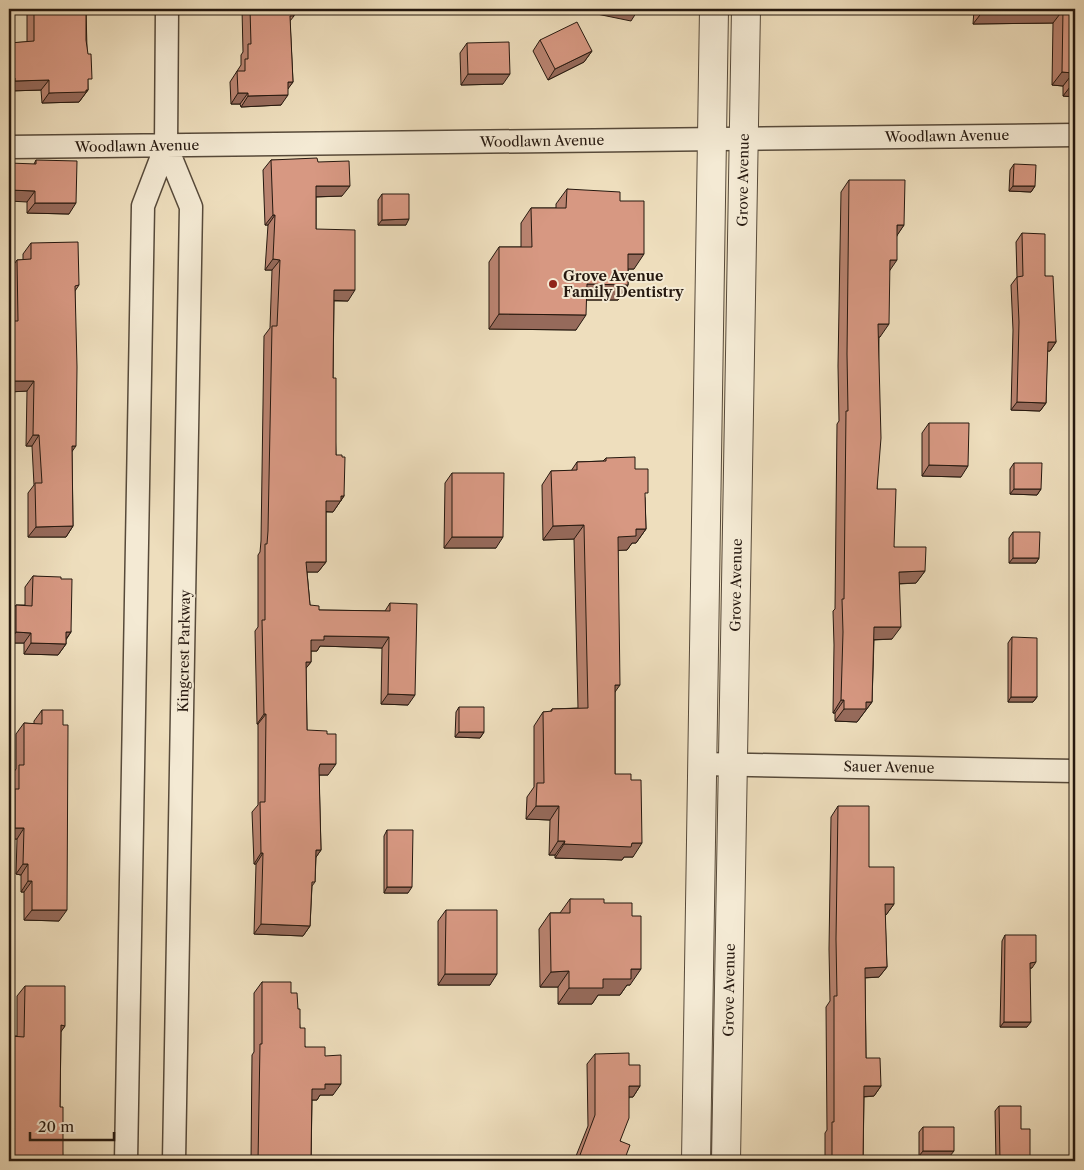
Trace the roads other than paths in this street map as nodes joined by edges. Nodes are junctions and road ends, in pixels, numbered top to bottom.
1 (167, 9) edge
2 (714, 9) edge
3 (746, 9) edge
4 (1075, 135) edge
5 (712, 139) junction
6 (744, 139) junction
7 (166, 146) junction
8 (9, 147) edge
9 (702, 764) junction
10 (733, 764) junction
11 (1075, 771) edge
12 (126, 1161) edge
13 (174, 1161) edge
14 (696, 1161) edge
15 (726, 1161) edge

1 - 7 street, Kingcrest Parkway
2 - 5 street
3 - 6 street, Grove Avenue
4 - 6 street, Woodlawn Avenue
5 - 6 street, Woodlawn Avenue
5 - 7 street, Woodlawn Avenue
5 - 9 street
6 - 10 street, Grove Avenue
7 - 8 street, Woodlawn Avenue
7 - 12 street, Kingcrest Parkway
7 - 13 street, Kingcrest Parkway
9 - 10 street, Sauer Avenue
9 - 14 street
10 - 11 street, Sauer Avenue
10 - 15 street, Grove Avenue

